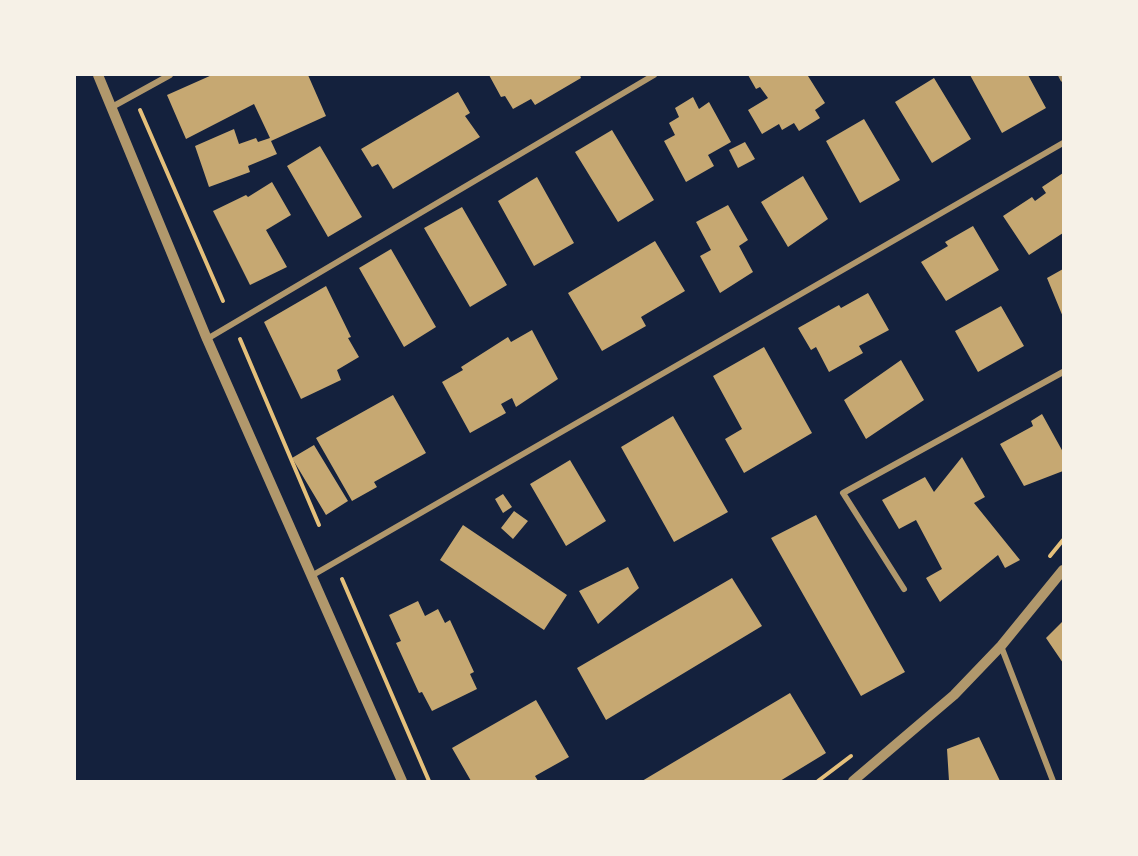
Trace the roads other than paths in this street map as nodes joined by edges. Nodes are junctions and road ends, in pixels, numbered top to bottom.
1 (98, 75) edge
2 (170, 75) edge
3 (654, 75) edge
4 (1061, 75) edge
5 (1063, 79) edge
6 (112, 107) junction
7 (1063, 143) edge
8 (207, 339) junction
9 (1063, 372) edge
10 (1063, 570) edge
11 (313, 575) junction
12 (904, 590) dead end
13 (1001, 646) junction
14 (402, 781) edge
15 (853, 781) edge
16 (1053, 781) edge

1 - 6 street
2 - 6 street
3 - 8 street
4 - 5 street
6 - 8 street
7 - 11 street
8 - 11 street
9 - 12 street
10 - 13 street
11 - 14 street
13 - 15 street
13 - 16 street

